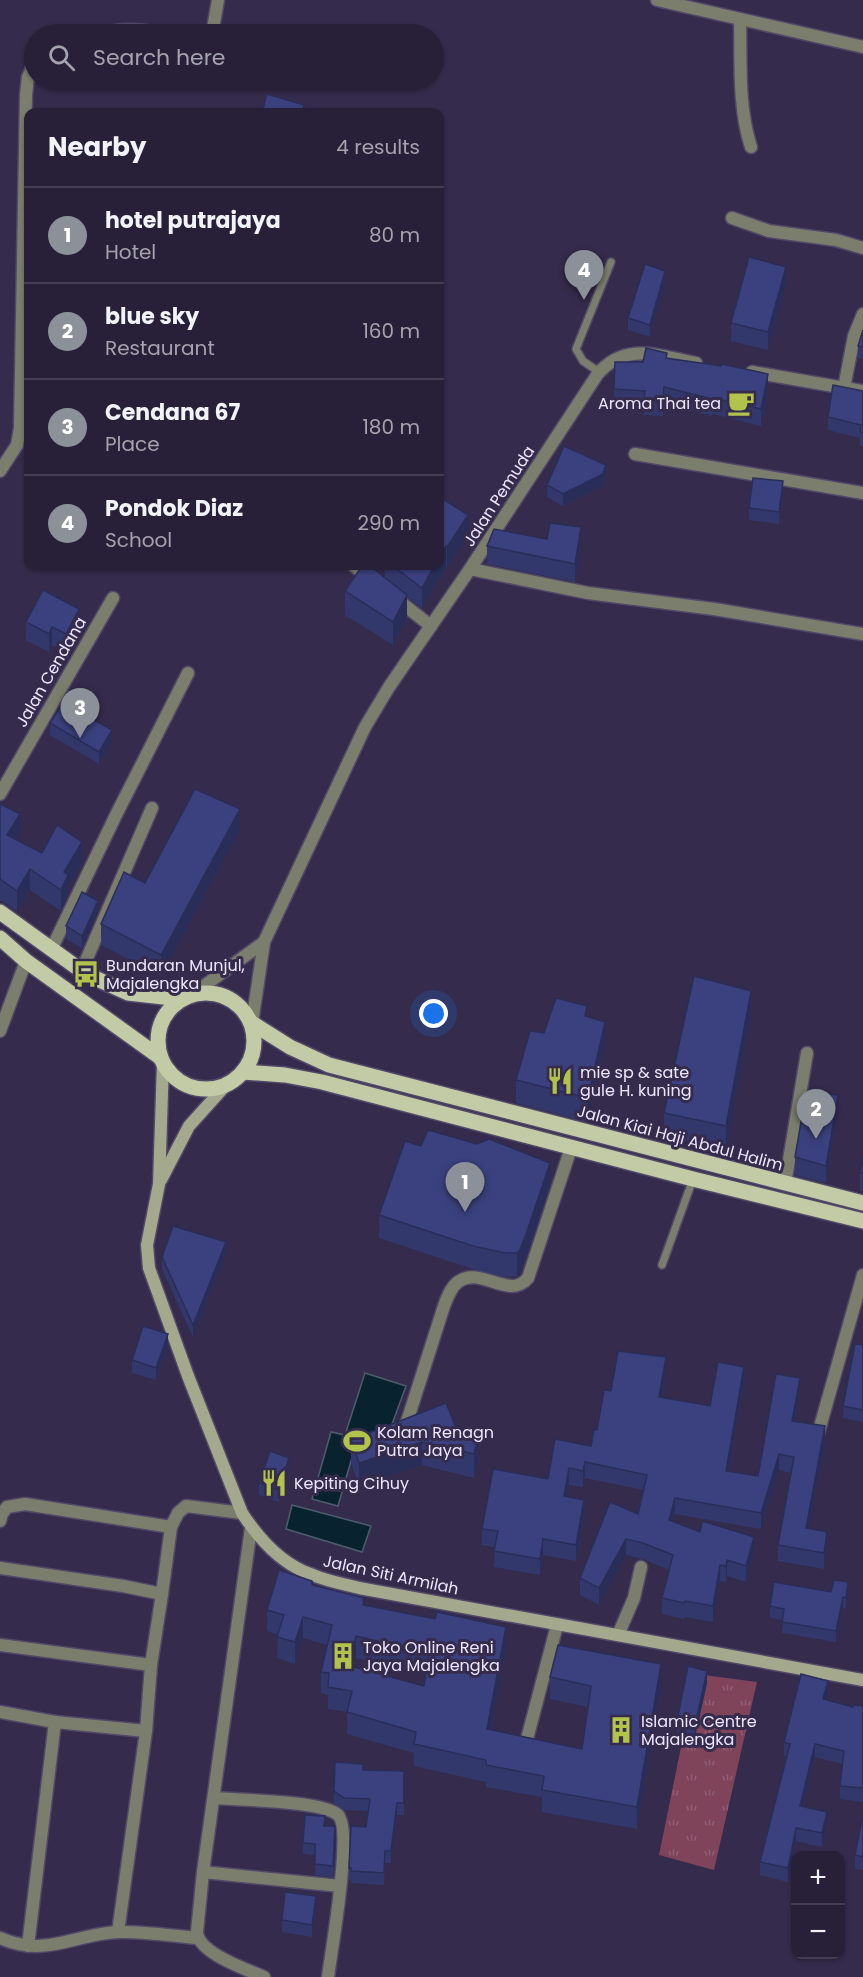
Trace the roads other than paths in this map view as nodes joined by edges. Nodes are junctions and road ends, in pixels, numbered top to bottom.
1 (218, 0) edge
2 (657, 0) edge
3 (740, 20) junction
4 (214, 24) edge
5 (863, 47) edge
6 (27, 90) edge
7 (26, 108) edge
8 (751, 147) dead end
9 (732, 218) dead end
10 (863, 248) edge
11 (611, 262) dead end
12 (863, 314) edge
13 (704, 364) edge
14 (735, 369) edge
15 (599, 372) junction
16 (24, 382) edge
17 (844, 388) junction
18 (863, 391) edge
19 (635, 454) dead end
20 (0, 470) edge
21 (863, 493) edge
22 (470, 569) junction
23 (359, 570) edge
24 (113, 598) dead end
25 (431, 627) junction
26 (863, 634) edge
27 (188, 673) dead end
28 (0, 794) edge
29 (152, 808) dead end
30 (0, 912) edge
31 (0, 938) edge
32 (264, 942) junction
33 (51, 950) junction
34 (26, 961) junction
35 (81, 972) junction
36 (187, 996) junction
37 (252, 1023) junction
38 (0, 1030) edge
39 (807, 1053) dead end
40 (161, 1060) junction
41 (243, 1072) junction
42 (226, 1085) junction
43 (572, 1148) junction
44 (693, 1179) junction
45 (159, 1184) junction
46 (785, 1184) junction
47 (863, 1203) edge
48 (863, 1221) edge
49 (662, 1265) dead end
50 (863, 1275) edge
51 (818, 1434) edge
52 (403, 1435) edge
53 (242, 1513) junction
54 (0, 1521) edge
55 (171, 1527) junction
56 (252, 1528) junction
57 (641, 1567) dead end
58 (0, 1568) edge
59 (162, 1594) junction
60 (557, 1625) junction
61 (618, 1635) junction
62 (0, 1645) edge
63 (151, 1665) junction
64 (863, 1680) edge
65 (0, 1712) edge
66 (55, 1722) junction
67 (146, 1731) junction
68 (527, 1739) edge
69 (214, 1798) junction
70 (203, 1872) junction
71 (340, 1886) junction
72 (118, 1932) junction
73 (0, 1938) edge
74 (197, 1938) junction
75 (28, 1946) junction
76 (264, 1977) edge
77 (327, 1977) edge

1 - 4 street
2 - 3 street
3 - 5 street
3 - 8 street
6 - 7 street
9 - 10 street
11 - 15 lane
12 - 17 street
13 - 15 street, Jalan Pemuda
14 - 17 street
15 - 22 street, Jalan Pemuda
16 - 20 street
17 - 18 street
19 - 21 street
22 - 25 street, Jalan Pemuda
22 - 26 street
23 - 25 street
24 - 28 street, Jalan Cendana
25 - 32 street, Jalan Pemuda
27 - 33 street
29 - 35 street
30 - 33 main road
31 - 34 main road
32 - 36 street
32 - 37 street
33 - 35 main road
34 - 38 street
34 - 40 main road
35 - 36 main road
36 - 37 main road
36 - 40 main road
37 - 41 main road
37 - 46 main road, Jalan Kiai Haji Abdul Halim
39 - 46 street
40 - 42 main road
40 - 45 main road
41 - 42 main road
41 - 43 main road
42 - 45 main road
43 - 44 main road
43 - 52 street
44 - 48 main road
44 - 49 lane
45 - 53 main road, Jalan Siti Armilah
46 - 47 main road, Jalan Kiai Haji Abdul Halim
50 - 51 street
53 - 55 street
53 - 56 main road, Jalan Siti Armilah
54 - 55 street
55 - 59 street
56 - 60 main road, Jalan Siti Armilah
56 - 69 street
57 - 61 street
58 - 59 street
59 - 63 street
60 - 61 main road, Jalan Siti Armilah
60 - 68 street
61 - 64 main road, Jalan Siti Armilah
62 - 63 street
63 - 67 street
65 - 66 street
66 - 67 street
66 - 75 street
67 - 72 street
69 - 70 street
69 - 71 street
70 - 71 street
70 - 74 street
71 - 77 street
72 - 74 street
72 - 75 street
73 - 75 street
74 - 76 street

